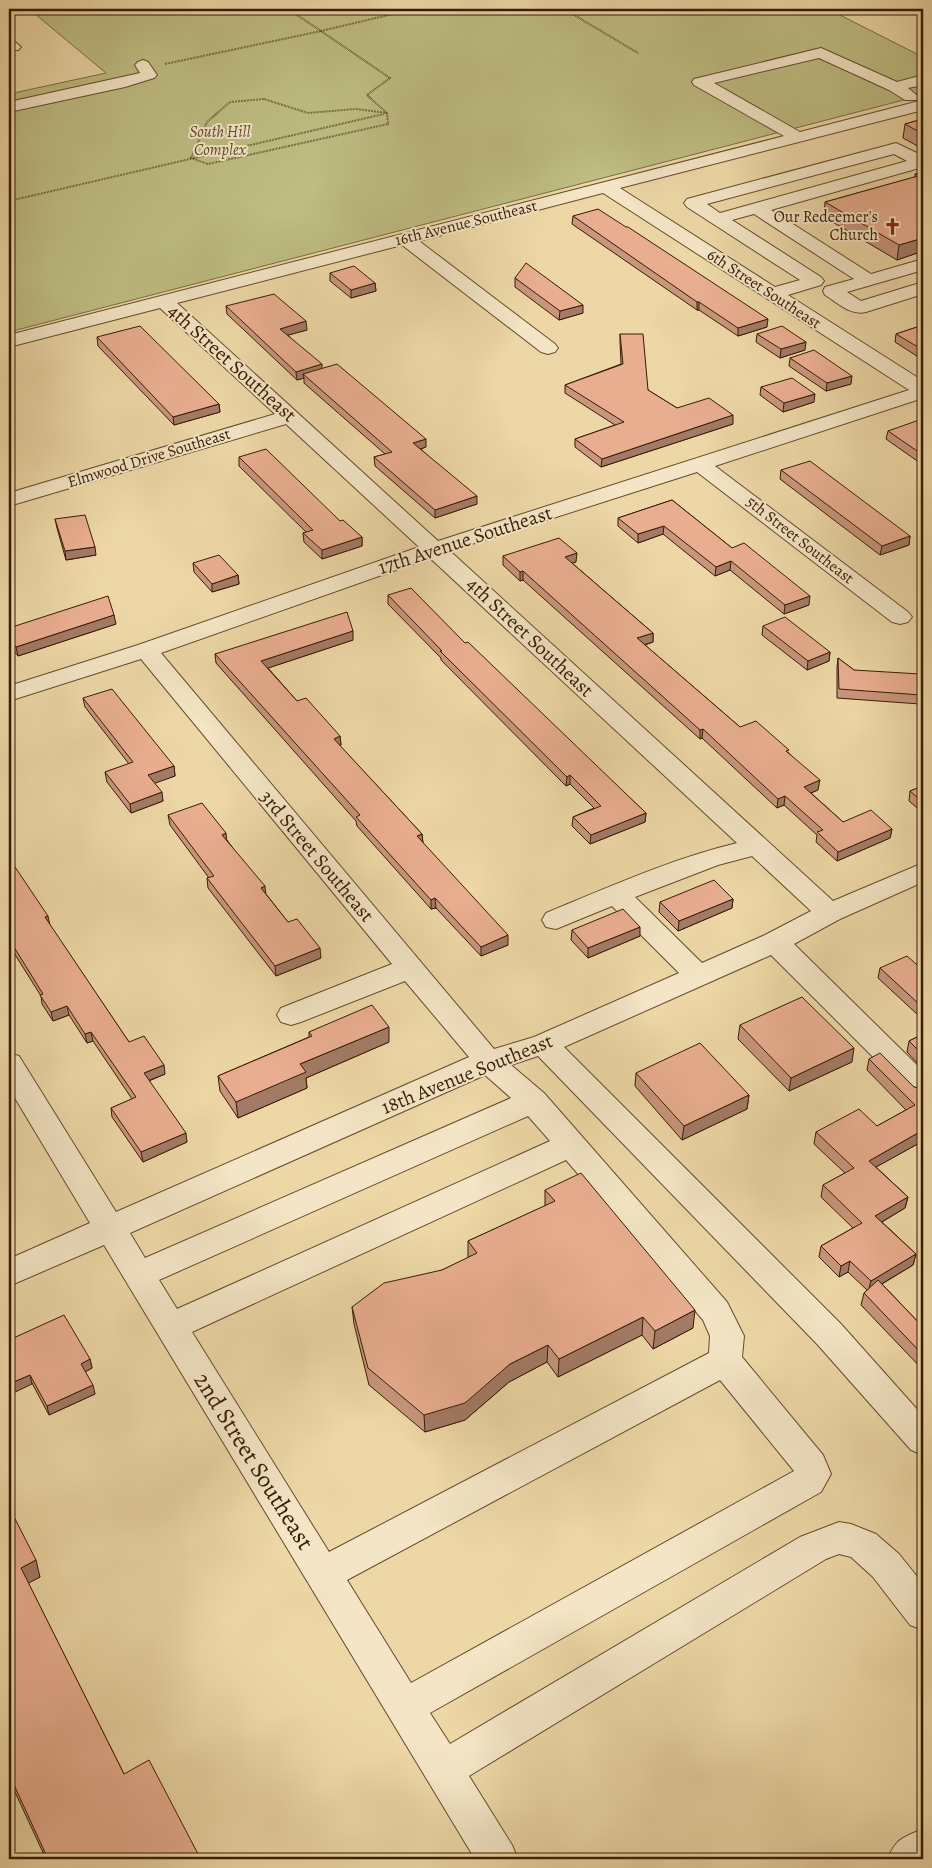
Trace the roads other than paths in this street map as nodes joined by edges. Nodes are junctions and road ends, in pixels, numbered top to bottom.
1 (143, 65) dead end
2 (923, 80) edge
3 (895, 87) junction
4 (923, 104) edge
5 (9, 107) edge
6 (798, 137) junction
7 (755, 148) junction
8 (799, 174) junction
9 (606, 187) junction
10 (756, 208) junction
11 (716, 217) junction
12 (668, 227) junction
13 (404, 238) junction
14 (923, 264) edge
15 (869, 280) junction
16 (815, 281) junction
17 (923, 288) edge
18 (832, 291) junction
19 (773, 294) junction
20 (163, 300) junction
21 (9, 341) edge
22 (548, 348) dead end
23 (923, 391) edge
24 (290, 416) junction
25 (700, 464) junction
26 (9, 500) edge
27 (435, 549) junction
28 (900, 617) dead end
29 (146, 650) junction
30 (9, 694) edge
31 (758, 846) junction
32 (923, 872) edge
33 (616, 894) junction
34 (830, 913) junction
35 (556, 920) dead end
36 (775, 942) junction
37 (410, 968) junction
38 (698, 976) junction
39 (291, 1015) dead end
40 (544, 1044) junction
41 (488, 1061) junction
42 (9, 1064) edge
43 (923, 1089) edge
44 (533, 1101) junction
45 (570, 1145) junction
46 (110, 1228) junction
47 (9, 1273) edge
48 (139, 1275) junction
49 (170, 1327) junction
50 (725, 1361) junction
51 (923, 1440) edge
52 (323, 1574) junction
53 (923, 1612) edge
54 (405, 1707) junction
55 (443, 1770) junction
56 (923, 1849) edge
57 (498, 1859) edge
58 (908, 1859) edge

1 - 5 street
2 - 3 street
3 - 4 street
3 - 6 street
4 - 6 street, 16th Avenue Southeast
6 - 7 street, 16th Avenue Southeast
7 - 8 street
7 - 9 street, 16th Avenue Southeast
8 - 10 street
8 - 11 street
9 - 12 street, 6th Street Southeast
9 - 13 street, 16th Avenue Southeast
10 - 11 street
10 - 15 street
11 - 12 street
11 - 16 street
12 - 19 street, 6th Street Southeast
13 - 20 street, 16th Avenue Southeast
13 - 22 street
14 - 15 street
15 - 18 street
16 - 18 street
16 - 19 street
17 - 18 street
19 - 23 street, 6th Street Southeast
20 - 21 street, 16th Avenue Southeast
20 - 24 street, 4th Street Southeast
23 - 25 street, 17th Avenue Southeast
24 - 26 street, Elmwood Drive Southeast
24 - 27 street, 4th Street Southeast
25 - 27 street, 17th Avenue Southeast
25 - 28 street, 5th Street Southeast
27 - 29 street, 17th Avenue Southeast
27 - 31 street, 4th Street Southeast
29 - 30 street, 17th Avenue Southeast
29 - 37 street, 3rd Street Southeast
31 - 33 street
31 - 34 street, 4th Street Southeast
32 - 34 street, 18th Avenue Southeast
33 - 35 street
33 - 38 street
34 - 36 street, 18th Avenue Southeast
36 - 38 street, 18th Avenue Southeast
36 - 43 street
37 - 39 street
37 - 41 street, 3rd Street Southeast
38 - 40 street, 18th Avenue Southeast
40 - 41 street, 18th Avenue Southeast
40 - 51 street
41 - 44 street, 3rd Street Southeast
41 - 46 street, 18th Avenue Southeast
42 - 46 street, 2nd Street Southeast
44 - 45 street, 3rd Street Southeast
44 - 48 street
45 - 49 street
45 - 50 street, 3rd Street Southeast
46 - 47 street, 18th Avenue Southeast
46 - 48 street, 2nd Street Southeast
48 - 49 street, 2nd Street Southeast
49 - 52 street, 2nd Street Southeast
50 - 52 street
50 - 54 street
52 - 54 street, 2nd Street Southeast
53 - 55 street
54 - 55 street, 2nd Street Southeast
55 - 57 street, 2nd Street Southeast
56 - 58 street

